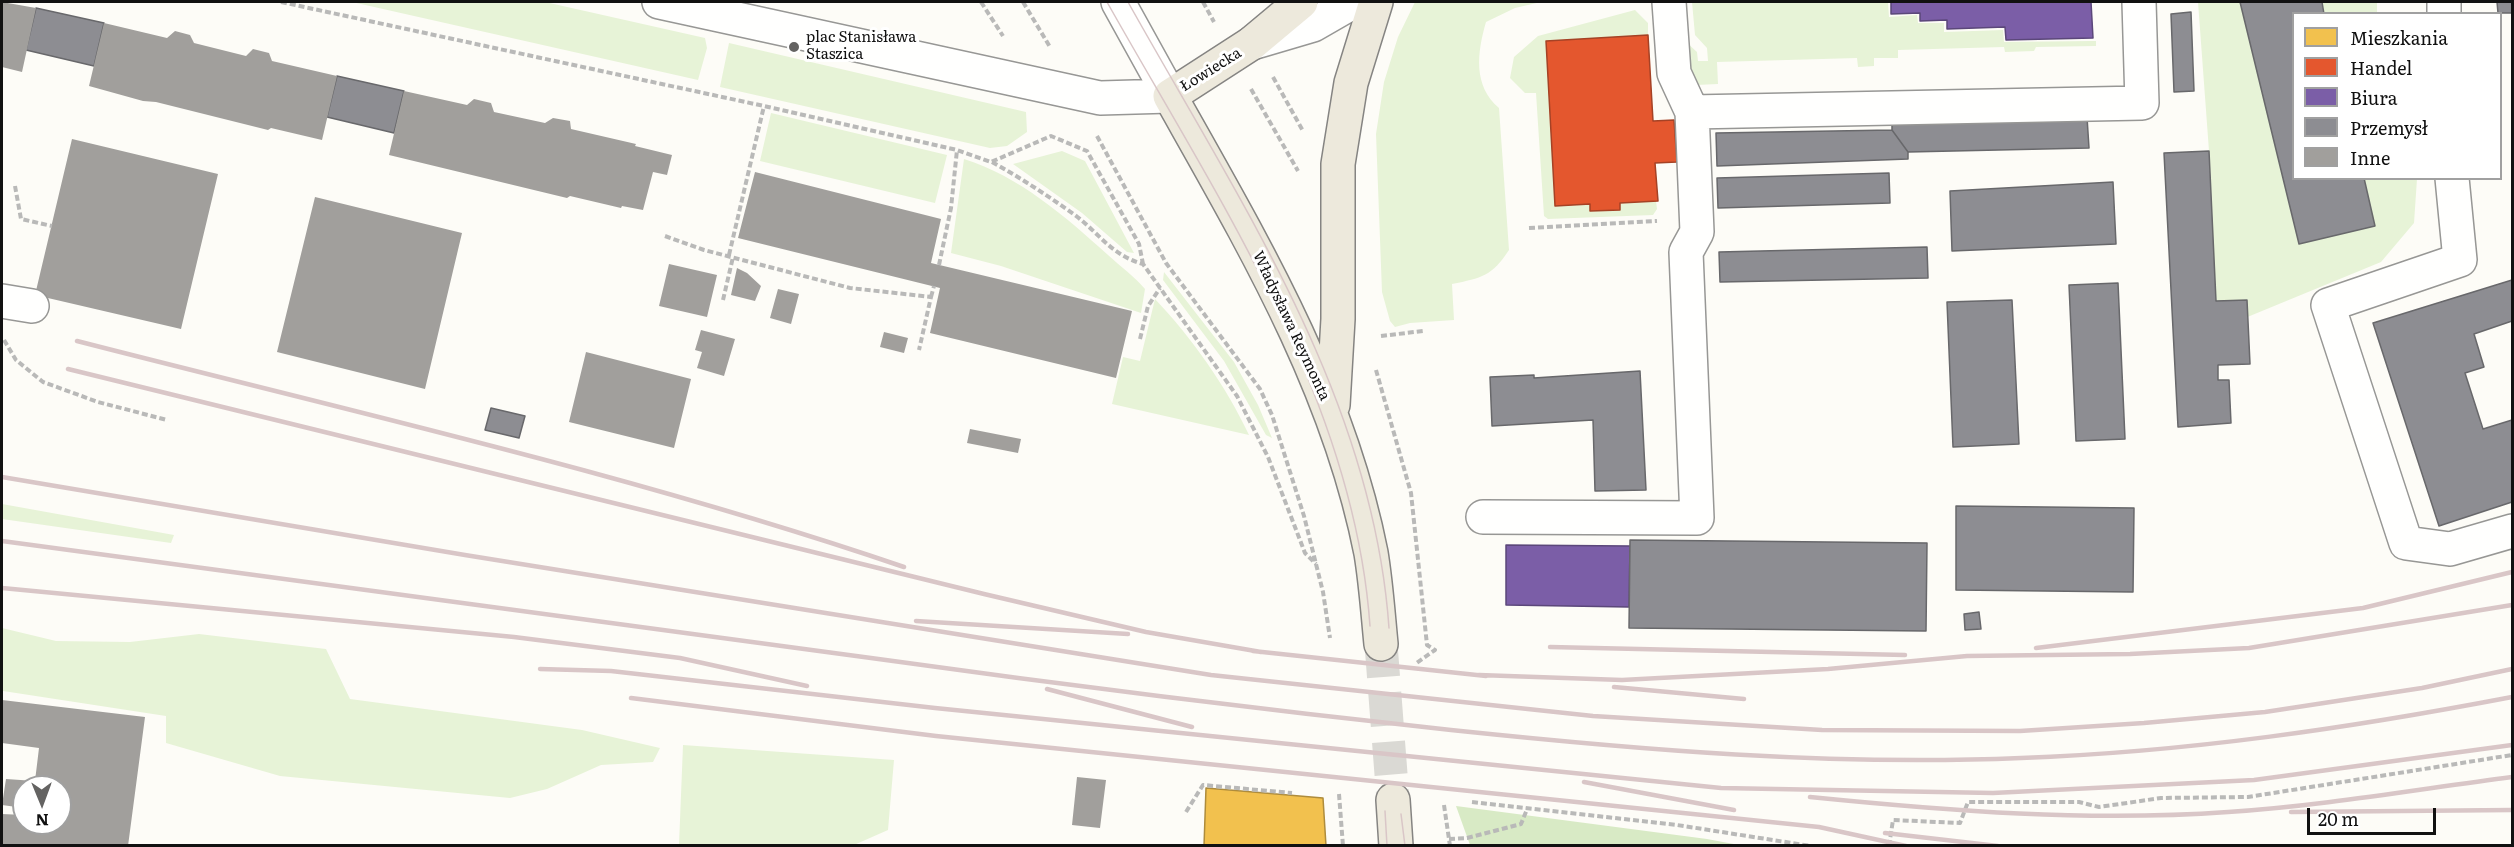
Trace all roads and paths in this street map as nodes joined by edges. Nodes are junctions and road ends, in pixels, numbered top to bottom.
1 (281, 2) edge
2 (659, 2) edge
3 (981, 2) edge
4 (1023, 2) edge
5 (1118, 2) edge
6 (1203, 2) edge
7 (1301, 2) edge
8 (1353, 2) edge
9 (1376, 2) edge
10 (1669, 2) edge
11 (2139, 2) edge
12 (1209, 14) dead end
13 (1041, 31) dead end
14 (1008, 43) dead end
15 (1252, 43) junction
16 (1251, 88) dead end
17 (1170, 96) junction
18 (764, 105) junction
19 (1692, 112) junction
20 (1305, 133) dead end
21 (1099, 140) dead end
22 (957, 150) junction
23 (991, 162) junction
24 (1304, 179) dead end
25 (2452, 180) edge
26 (15, 186) dead end
27 (1697, 218) junction
28 (52, 226) dead end
29 (1529, 228) dead end
30 (665, 236) dead end
31 (731, 256) junction
32 (1143, 264) junction
33 (939, 265) dead end
34 (934, 286) dead end
35 (1160, 288) junction
36 (932, 297) junction
37 (723, 300) dead end
38 (1423, 331) dead end
39 (1381, 336) dead end
40 (2, 337) edge
41 (1140, 339) dead end
42 (919, 350) dead end
43 (1375, 364) dead end
44 (1332, 416) junction
45 (167, 420) dead end
46 (1483, 517) dead end
47 (2512, 531) edge
48 (1316, 564) junction
49 (1330, 638) dead end
50 (1381, 644) tunnel mouth
51 (1435, 650) dead end
52 (2512, 755) edge
53 (1292, 793) dead end
54 (1339, 794) dead end
55 (1393, 800) tunnel mouth
56 (1472, 802) dead end
57 (1444, 805) dead end
58 (1528, 807) junction
59 (1186, 813) dead end
60 (1449, 839) junction
61 (1343, 846) edge
62 (1396, 846) edge
63 (1450, 846) edge
64 (1811, 846) edge
65 (1889, 846) edge

1 - 18 path
2 - 17 street
3 - 14 path
4 - 13 path
5 - 17 street
6 - 12 path
7 - 15 main road, Łowiecka
8 - 15 street, Łowiecka
9 - 44 main road
10 - 19 street
11 - 19 street
15 - 17 main road, Łowiecka
15 - 20 path
16 - 24 path
17 - 44 main road, Władysława Reymonta
18 - 22 path
18 - 31 path
19 - 27 street
21 - 48 path
22 - 23 path
22 - 33 path
23 - 32 path
23 - 32 path
25 - 47 street
26 - 28 path
27 - 29 path
27 - 46 street
30 - 31 path
31 - 36 path
31 - 37 path
32 - 35 path
34 - 36 path
35 - 41 path
35 - 48 path
36 - 42 path
38 - 39 path
40 - 45 path
43 - 51 path
44 - 50 main road, Władysława Reymonta
48 - 49 path
52 - 65 path
53 - 59 path
54 - 61 path
55 - 62 main road
56 - 58 path
57 - 60 path
58 - 60 path
58 - 64 path
60 - 63 path

